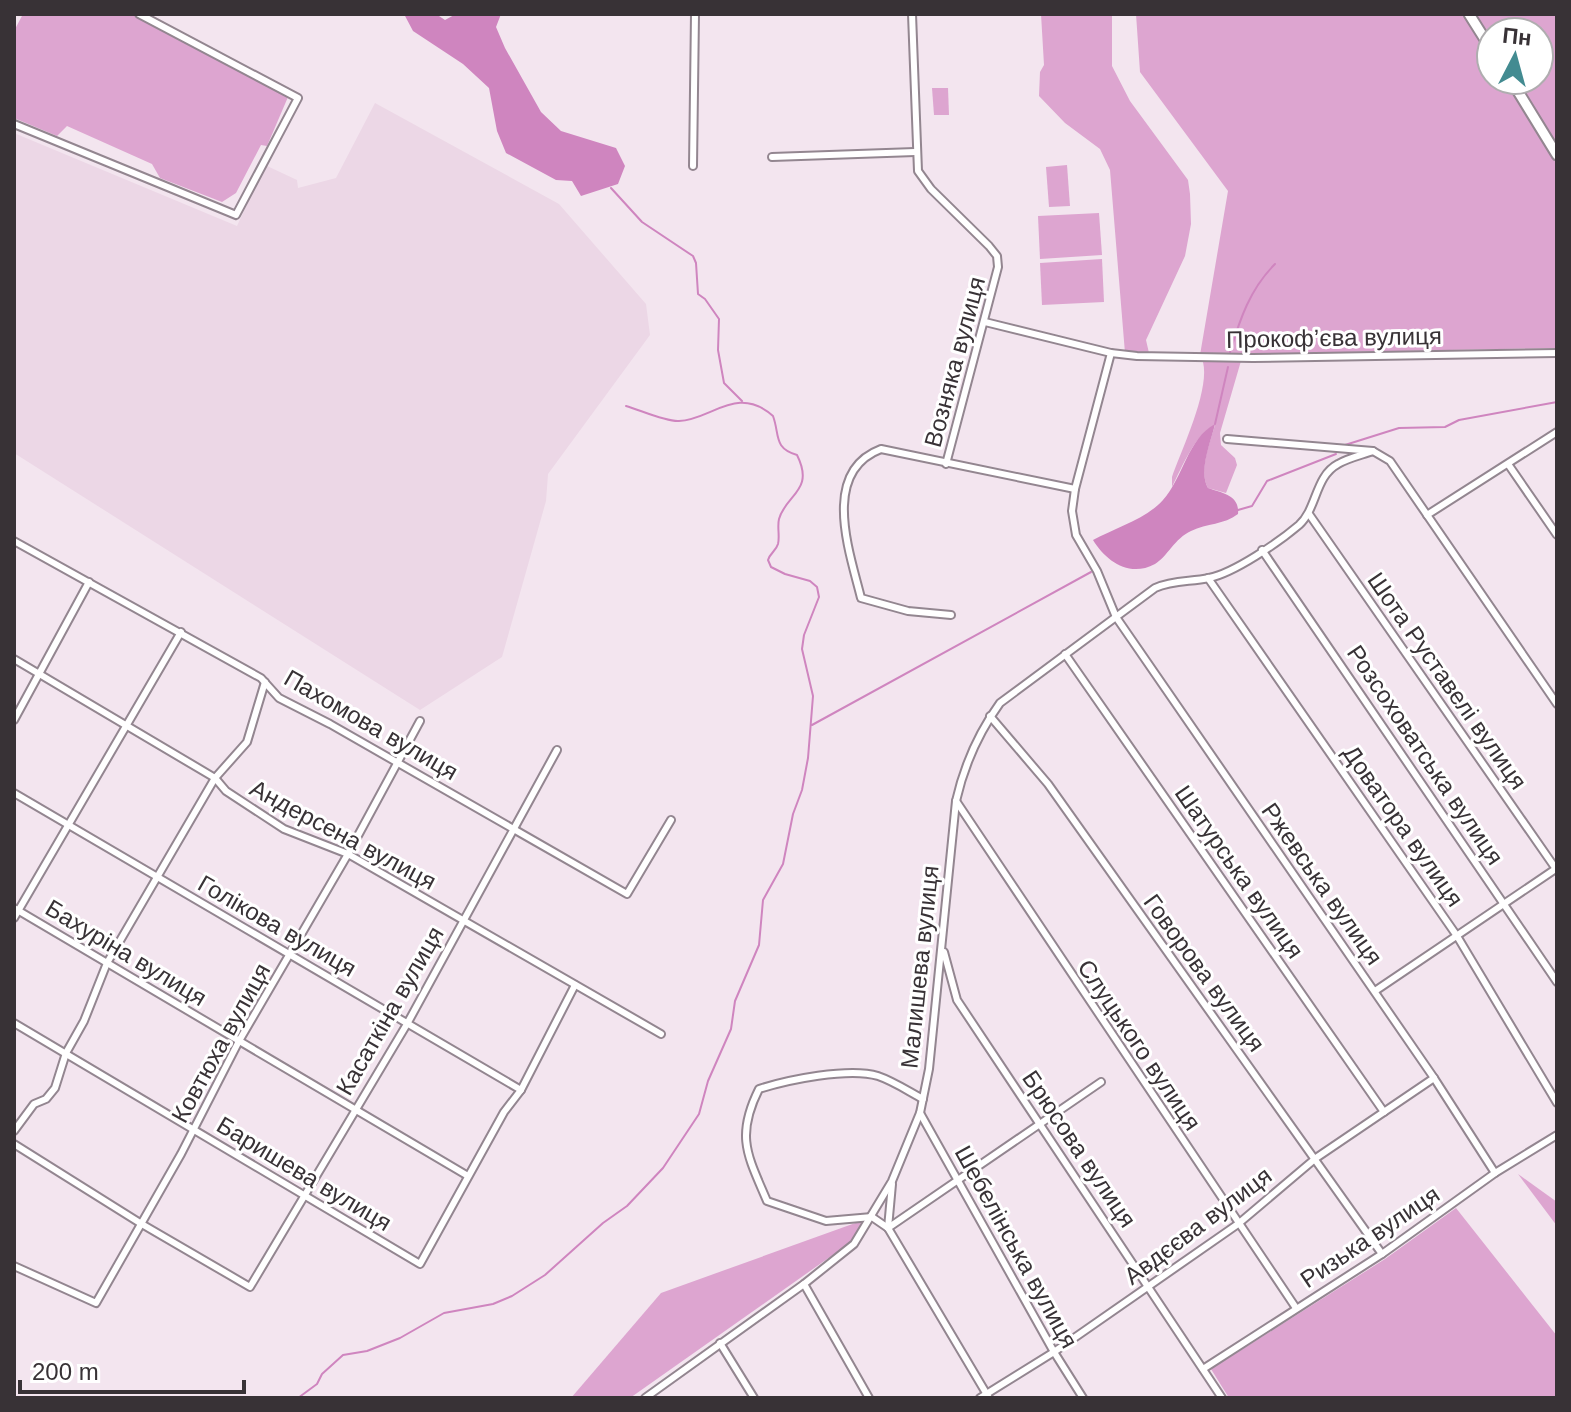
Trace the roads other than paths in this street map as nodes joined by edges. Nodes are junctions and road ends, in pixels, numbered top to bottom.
1 (139, 14) edge
2 (695, 14) edge
3 (912, 14) edge
4 (1521, 96) edge
5 (14, 124) edge
6 (915, 152) junction
7 (1557, 155) edge
8 (772, 157) dead end
9 (693, 166) dead end
10 (985, 322) junction
11 (1111, 353) junction
12 (1557, 353) edge
13 (1557, 432) edge
14 (1227, 439) dead end
15 (1373, 451) junction
16 (946, 464) junction
17 (1508, 464) junction
18 (1075, 489) junction
19 (1309, 514) junction
20 (1427, 515) junction
21 (1557, 535) edge
22 (14, 541) edge
23 (1262, 550) junction
24 (1208, 578) junction
25 (89, 582) junction
26 (951, 615) dead end
27 (1116, 617) junction
28 (181, 632) junction
29 (1065, 654) junction
30 (14, 659) edge
31 (41, 675) junction
32 (265, 682) junction
33 (1557, 704) edge
34 (990, 716) junction
35 (14, 720) edge
36 (420, 721) dead end
37 (128, 726) junction
38 (557, 750) dead end
39 (398, 763) junction
40 (215, 778) junction
41 (14, 793) edge
42 (956, 801) junction
43 (671, 820) dead end
44 (969, 823) junction
45 (69, 825) junction
46 (513, 828) junction
47 (952, 833) junction
48 (348, 854) junction
49 (1556, 869) edge
50 (159, 878) junction
51 (1504, 903) junction
52 (16, 909) edge
53 (14, 918) edge
54 (462, 920) junction
55 (1457, 936) junction
56 (942, 945) junction
57 (290, 955) junction
58 (107, 963) junction
59 (1557, 982) edge
60 (575, 985) junction
61 (1375, 991) junction
62 (957, 1000) junction
63 (937, 1003) junction
64 (14, 1023) edge
65 (407, 1024) junction
66 (661, 1034) dead end
67 (239, 1041) junction
68 (66, 1053) junction
69 (1434, 1078) junction
70 (1101, 1082) dead end
71 (521, 1090) junction
72 (923, 1099) junction
73 (1557, 1103) edge
74 (355, 1108) junction
75 (1384, 1112) junction
76 (920, 1113) junction
77 (1041, 1124) junction
78 (194, 1129) junction
79 (14, 1131) edge
80 (1557, 1135) edge
81 (14, 1144) edge
82 (1316, 1158) junction
83 (1495, 1173) junction
84 (468, 1176) junction
85 (957, 1179) junction
86 (892, 1181) junction
87 (307, 1195) junction
88 (872, 1217) junction
89 (140, 1223) junction
90 (1238, 1224) junction
91 (888, 1228) junction
92 (1382, 1254) junction
93 (14, 1266) edge
94 (804, 1284) junction
95 (1149, 1286) junction
96 (1296, 1308) junction
97 (720, 1343) junction
98 (1054, 1352) junction
99 (1203, 1369) junction
100 (985, 1396) edge
101 (645, 1398) edge
102 (754, 1398) edge
103 (869, 1398) edge
104 (1083, 1398) edge
105 (1222, 1398) edge

1 - 5 street
2 - 9 street
3 - 6 street, Возняка вулиця
4 - 7 main road
6 - 8 street
6 - 10 street, Возняка вулиця
10 - 11 street, Прокоф’єва вулиця
10 - 16 street, Возняка вулиця
11 - 12 street, Прокоф’єва вулиця
11 - 18 street, Ржевська вулиця
13 - 17 street
14 - 15 street
15 - 19 street
15 - 20 street
16 - 18 street
16 - 26 street
17 - 20 street
17 - 21 street
18 - 27 street, Ржевська вулиця
19 - 23 street, Малишева вулиця
19 - 49 street, Шота Руставелі вулиця
20 - 33 street
22 - 25 street, Пахомова вулиця
23 - 24 street, Малишева вулиця
23 - 51 street, Розсоховатська вулиця
24 - 27 street, Малишева вулиця
24 - 55 street, Доватора вулиця
25 - 28 street, Пахомова вулиця
25 - 31 street
27 - 29 street, Малишева вулиця
27 - 61 street, Ржевська вулиця
28 - 32 street, Пахомова вулиця
28 - 37 street
29 - 34 street, Малишева вулиця
29 - 75 street, Шатурська вулиця
30 - 31 street, Андерсена вулиця
31 - 35 street
31 - 37 street, Андерсена вулиця
32 - 39 street, Пахомова вулиця
32 - 40 street
34 - 42 street, Малишева вулиця
34 - 82 street, Говорова вулиця
36 - 39 street, Ковтюха вулиця
37 - 40 street, Андерсена вулиця
37 - 45 street
38 - 46 street, Касаткіна вулиця
39 - 46 street, Пахомова вулиця
39 - 48 street, Ковтюха вулиця
40 - 48 street, Андерсена вулиця
40 - 50 street
41 - 45 street, Голікова вулиця
42 - 44 street, Слуцького вулиця
42 - 47 street, Малишева вулиця
43 - 46 street, Пахомова вулиця
44 - 47 street
44 - 90 street, Слуцького вулиця
45 - 50 street, Голікова вулиця
45 - 52 street
46 - 54 street, Касаткіна вулиця
47 - 56 street, Малишева вулиця
48 - 54 street, Андерсена вулиця
48 - 57 street, Ковтюха вулиця
49 - 51 street
50 - 57 street, Голікова вулиця
50 - 58 street
51 - 55 street
51 - 59 street, Розсоховатська вулиця
52 - 53 street
52 - 58 street, Бахуріна вулиця
54 - 60 street, Андерсена вулиця
54 - 65 street, Касаткіна вулиця
55 - 61 street
55 - 73 street, Доватора вулиця
56 - 62 street, Брюсова вулиця
56 - 63 street, Малишева вулиця
57 - 65 street, Голікова вулиця
57 - 67 street, Ковтюха вулиця
58 - 67 street, Бахуріна вулиця
58 - 68 street
60 - 66 street, Андерсена вулиця
60 - 71 street
61 - 69 street, Ржевська вулиця
62 - 63 street
62 - 77 street, Брюсова вулиця
63 - 72 street, Малишева вулиця
64 - 68 street, Баришева вулиця
65 - 71 street, Голікова вулиця
65 - 74 street, Касаткіна вулиця
67 - 74 street, Бахуріна вулиця
67 - 78 street, Ковтюха вулиця
68 - 78 street, Баришева вулиця
68 - 79 street
69 - 75 street, Авдєєва вулиця
69 - 83 street, Ржевська вулиця
70 - 77 street
71 - 84 street
72 - 76 street, Малишева вулиця
72 - 88 street
74 - 84 street, Бахуріна вулиця
74 - 87 street, Касаткіна вулиця
75 - 82 street, Авдєєва вулиця
76 - 85 street, Шебелінська вулиця
76 - 86 street, Малишева вулиця
77 - 85 street
77 - 95 street, Брюсова вулиця
78 - 87 street, Баришева вулиця
78 - 89 street, Ковтюха вулиця
80 - 83 street, Ризька вулиця
81 - 89 street
82 - 90 street, Авдєєва вулиця
82 - 92 street, Говорова вулиця
83 - 92 street, Ризька вулиця
84 - 87 street, Баришева вулиця
85 - 91 street
85 - 98 street, Шебелінська вулиця
86 - 88 street, Малишева вулиця
86 - 91 street
87 - 89 street, Касаткіна вулиця
88 - 91 street
88 - 94 street, Малишева вулиця
89 - 93 street, Ковтюха вулиця
90 - 95 street, Авдєєва вулиця
90 - 96 street, Слуцького вулиця
91 - 100 street
92 - 96 street, Ризька вулиця
94 - 97 street, Малишева вулиця
94 - 103 street
95 - 98 street, Авдєєва вулиця
95 - 99 street, Брюсова вулиця
96 - 99 street, Ризька вулиця
97 - 101 street, Малишева вулиця
97 - 102 street
98 - 100 street, Авдєєва вулиця
98 - 104 street, Шебелінська вулиця
99 - 105 street, Брюсова вулиця

